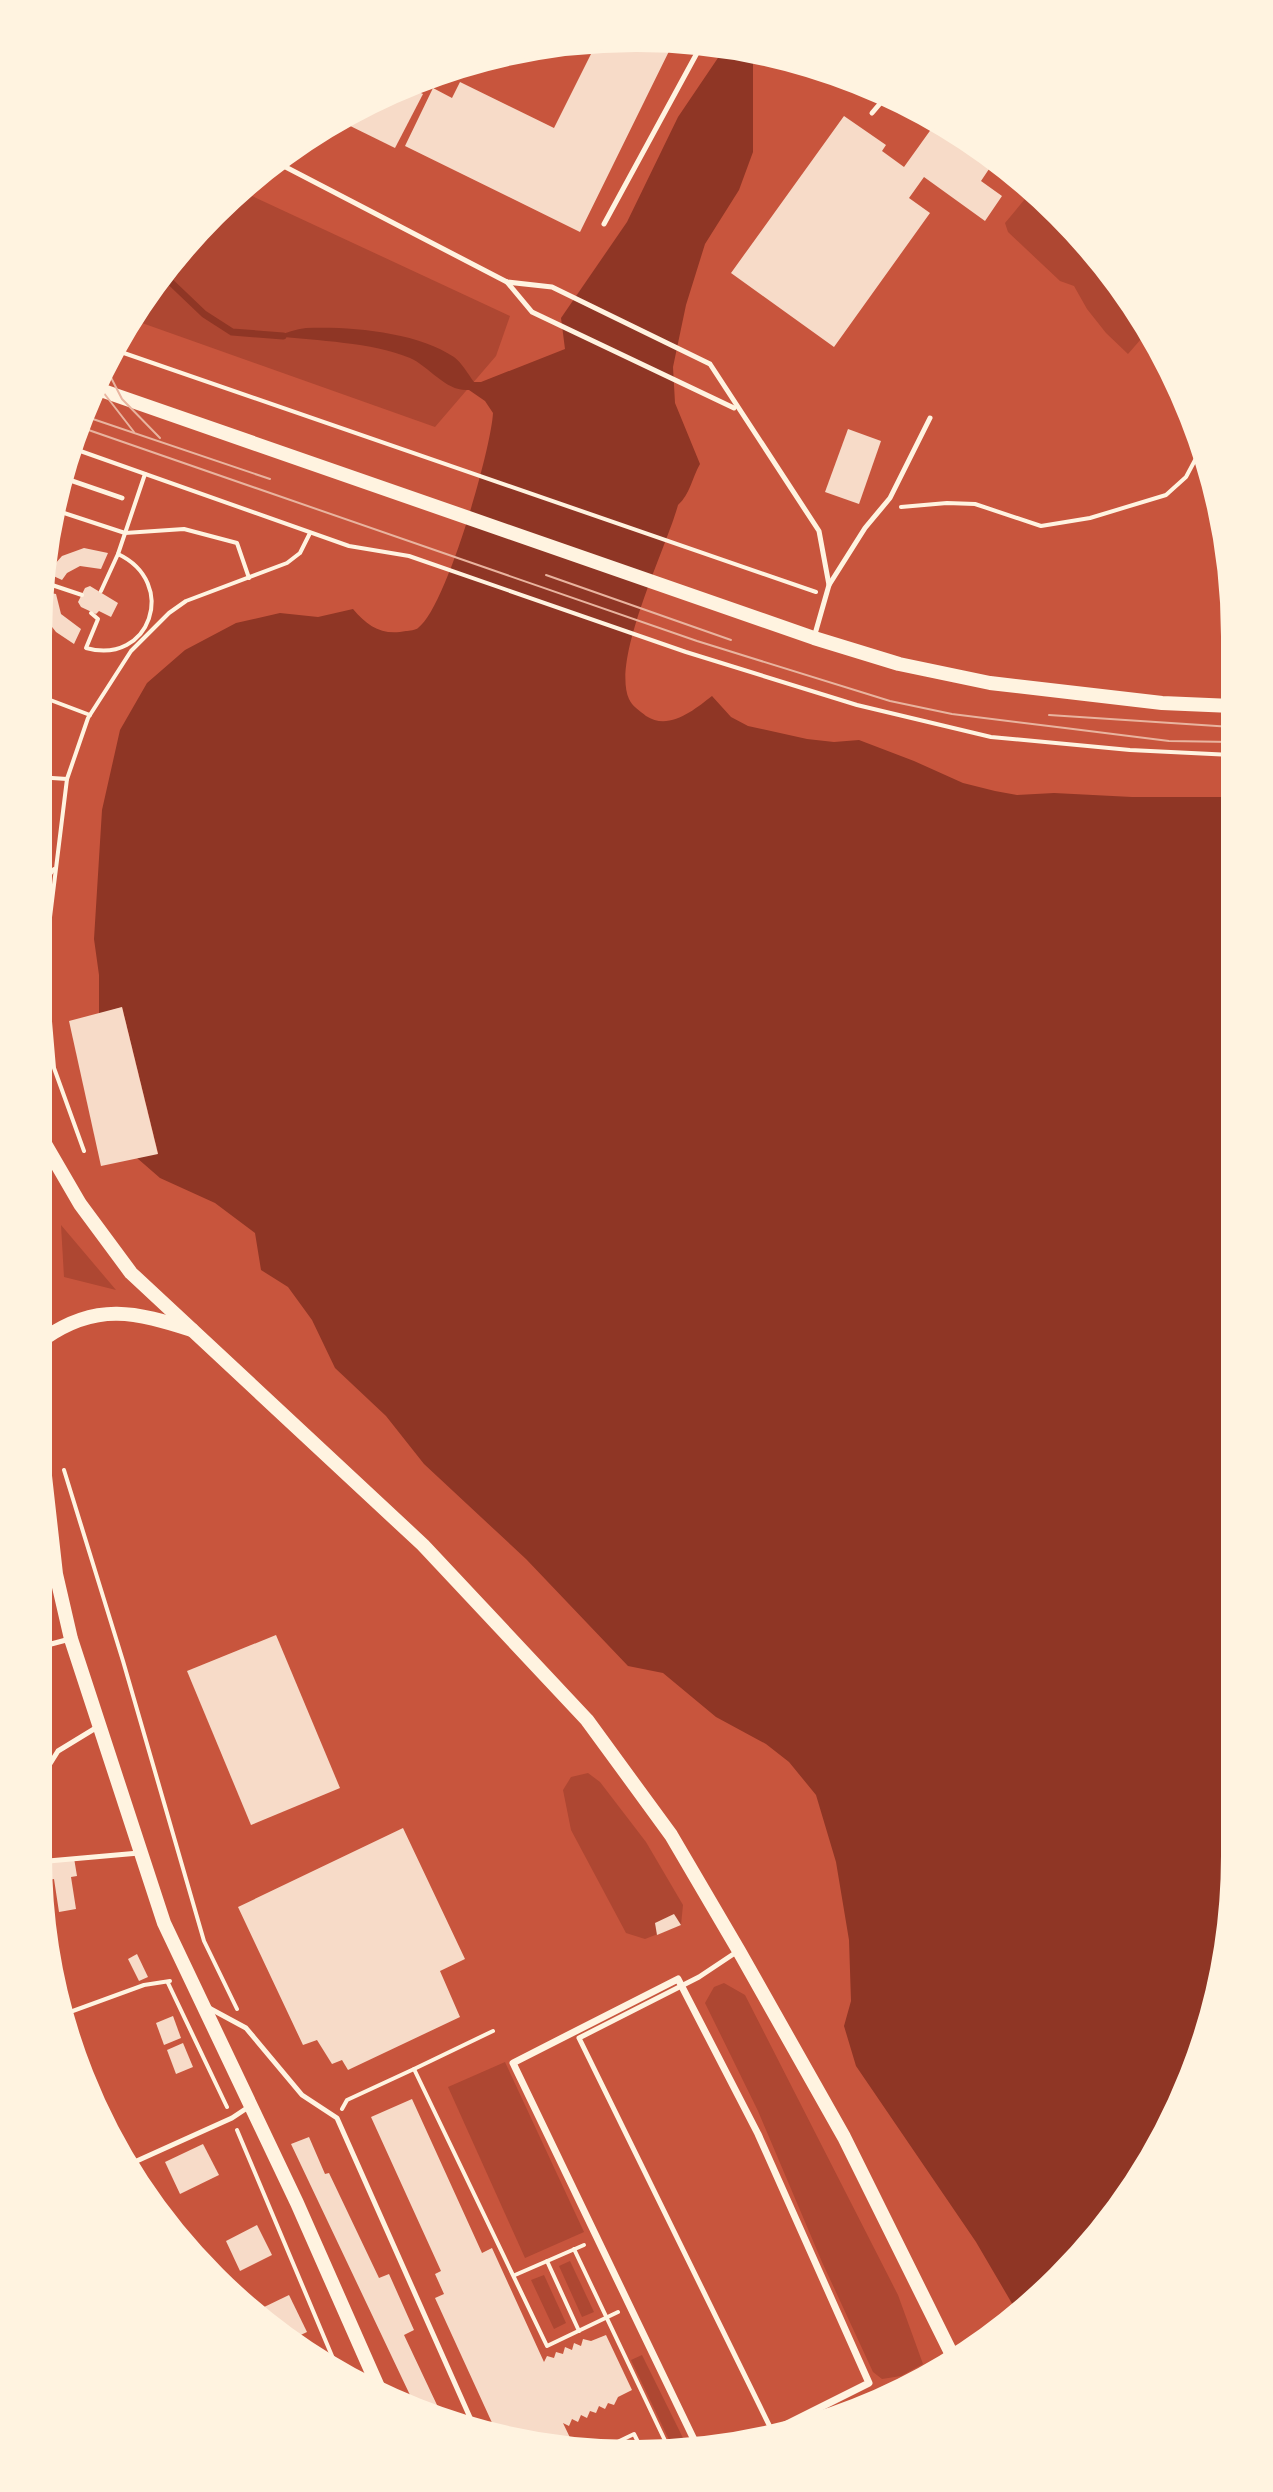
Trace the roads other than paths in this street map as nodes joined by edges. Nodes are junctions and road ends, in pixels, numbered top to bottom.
1 (697, 53) edge
2 (880, 103) edge
3 (872, 113) dead end
4 (285, 167) edge
5 (604, 224) dead end
6 (507, 282) junction
7 (104, 391) edge
8 (737, 409) junction
9 (930, 418) dead end
10 (71, 481) edge
11 (122, 498) dead end
12 (829, 585) junction
13 (814, 638) junction
14 (1223, 706) edge
15 (50, 1152) edge
16 (194, 1330) junction
17 (50, 1335) edge
18 (50, 1544) edge
19 (71, 1639) junction
20 (50, 1644) edge
21 (100, 1725) junction
22 (50, 1764) edge
23 (139, 1853) junction
24 (50, 1861) edge
25 (739, 1951) junction
26 (682, 1986) junction
27 (201, 2004) junction
28 (251, 2105) junction
29 (137, 2161) edge
30 (950, 2351) edge
31 (375, 2381) edge
32 (470, 2418) edge
33 (799, 2419) edge
34 (770, 2426) edge
35 (694, 2439) edge

1 - 5 lane
2 - 3 lane
4 - 6 lane
6 - 8 lane
6 - 8 lane
7 - 13 main road
8 - 12 lane
9 - 12 lane
10 - 11 lane
12 - 13 lane
13 - 14 main road
15 - 16 main road
16 - 17 main road
16 - 25 main road
18 - 19 main road
19 - 20 lane
19 - 21 main road
21 - 22 lane
21 - 23 main road
23 - 24 lane
23 - 27 main road
25 - 26 lane
25 - 30 main road
26 - 33 street
26 - 34 lane
26 - 35 street
27 - 28 main road
27 - 32 lane
28 - 29 lane
28 - 31 main road

